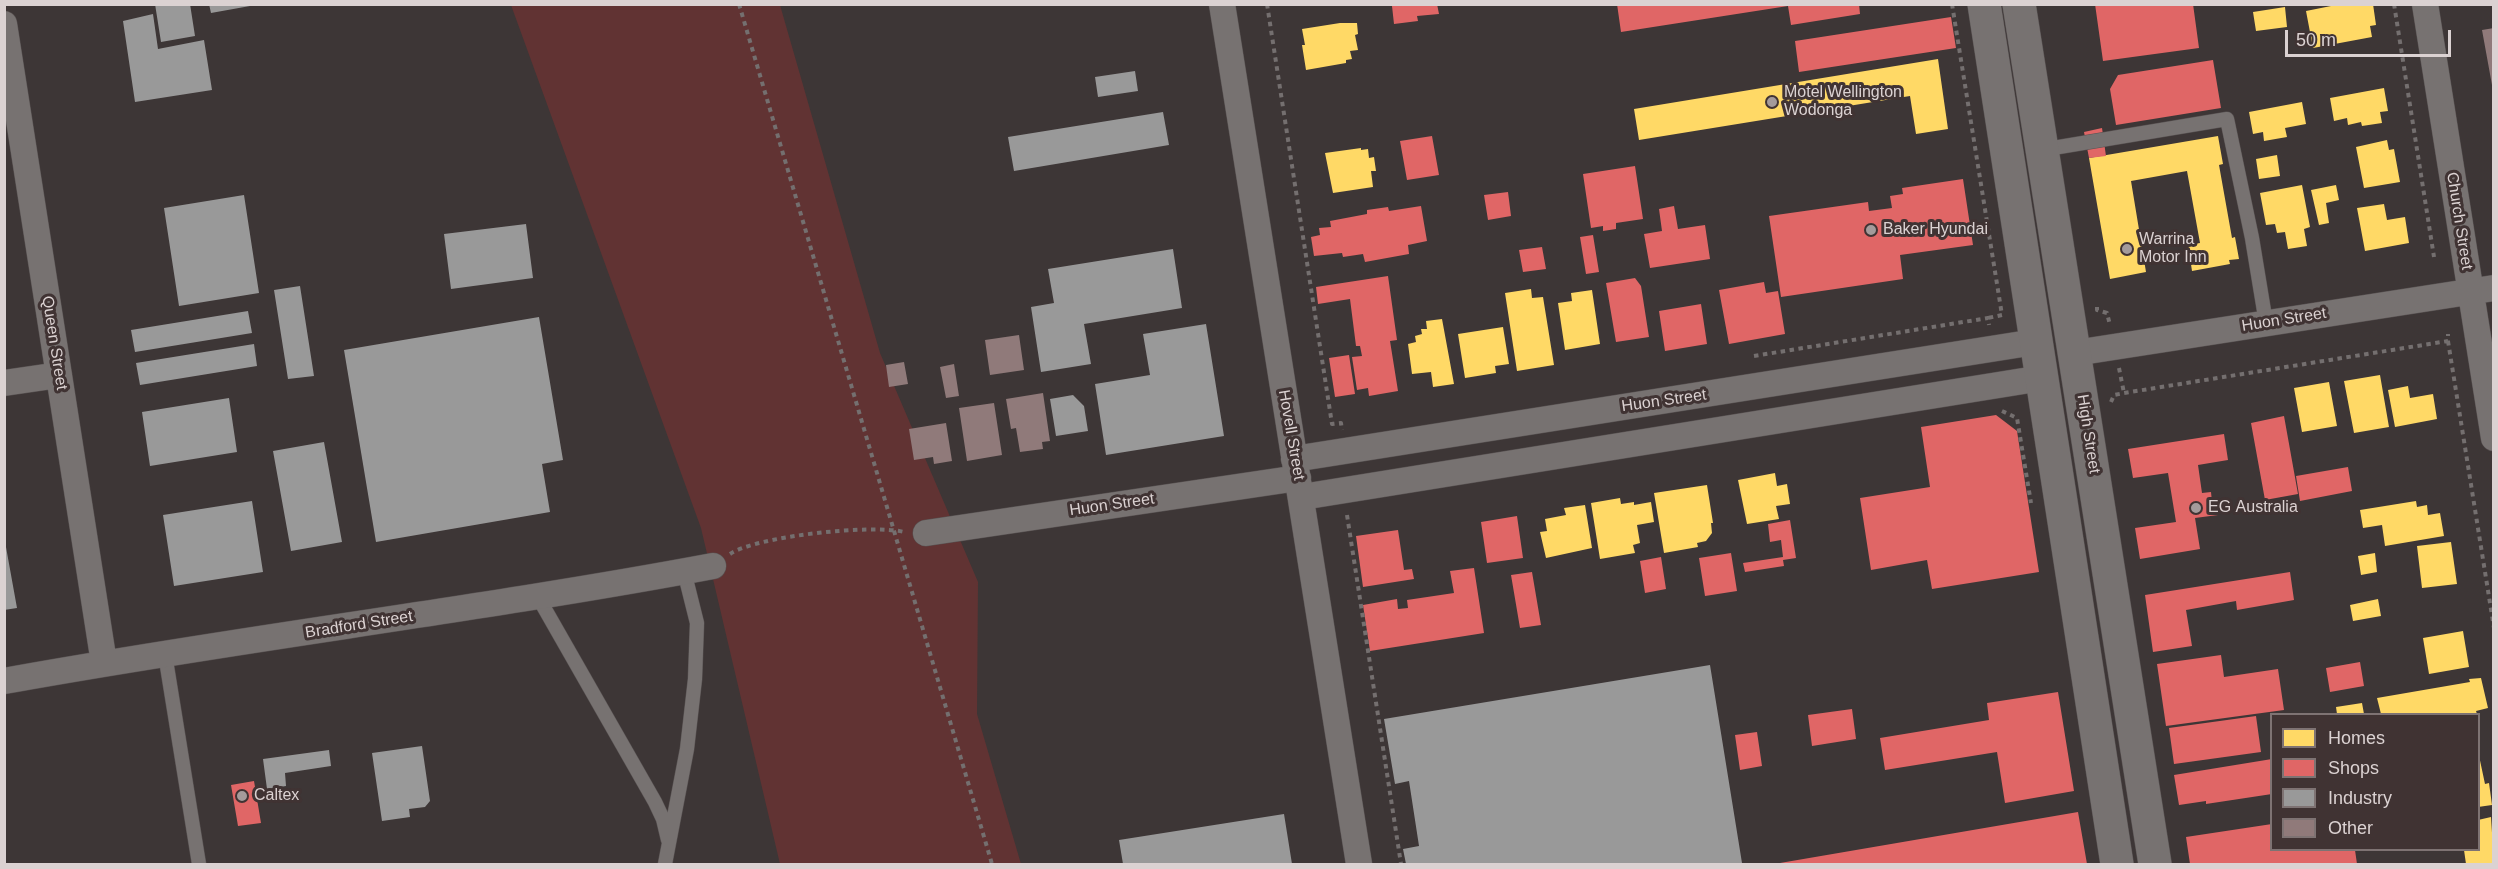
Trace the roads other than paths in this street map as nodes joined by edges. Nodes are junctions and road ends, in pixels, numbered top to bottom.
1 (1222, 4) edge
2 (1984, 4) edge
3 (2019, 4) edge
4 (2425, 4) edge
5 (4, 24) edge
6 (2041, 150) junction
7 (2482, 289) edge
8 (2266, 323) junction
9 (2035, 342) junction
10 (2075, 353) junction
11 (1879, 367) junction
12 (59, 375) junction
13 (2042, 378) junction
14 (4, 383) edge
15 (1721, 393) junction
16 (1884, 403) junction
17 (1517, 423) junction
18 (1728, 429) junction
19 (1457, 433) junction
20 (2493, 438) edge
21 (1525, 460) junction
22 (1465, 470) junction
23 (1298, 478) junction
24 (926, 533) dead end
25 (713, 566) road end
26 (684, 571) junction
27 (538, 597) junction
28 (165, 654) junction
29 (104, 663) junction
30 (4, 681) edge
31 (667, 859) edge
32 (199, 864) edge
33 (1359, 864) edge
34 (2116, 864) edge
35 (2155, 864) edge

1 - 23 street, Hovell Street
2 - 9 main road
3 - 6 main road, High Street
4 - 7 street, Church Street
5 - 12 street, Queen Street
6 - 8 lane
6 - 10 main road, High Street
7 - 8 street, Huon Street
7 - 20 street, Church Street
8 - 10 street, Huon Street
9 - 10 main road
9 - 11 street, Huon Street
9 - 13 main road
10 - 13 main road
10 - 35 main road, High Street
11 - 15 street, Huon Street
11 - 16 street
12 - 14 street
12 - 29 street, Queen Street
13 - 16 street, Huon Street
13 - 34 main road
15 - 17 street, Huon Street
15 - 18 street
16 - 18 street, Huon Street
17 - 19 street, Huon Street
17 - 21 street
18 - 21 street, Huon Street
19 - 22 street
19 - 23 street, Huon Street
21 - 22 street, Huon Street
22 - 23 street, Huon Street
23 - 24 street, Huon Street
23 - 33 street, Hovell Street
25 - 26 street, Bradford Street
26 - 27 street, Bradford Street
26 - 31 lane
27 - 28 street, Bradford Street
27 - 31 lane
28 - 29 street, Bradford Street
28 - 32 lane
29 - 30 street, Bradford Street

